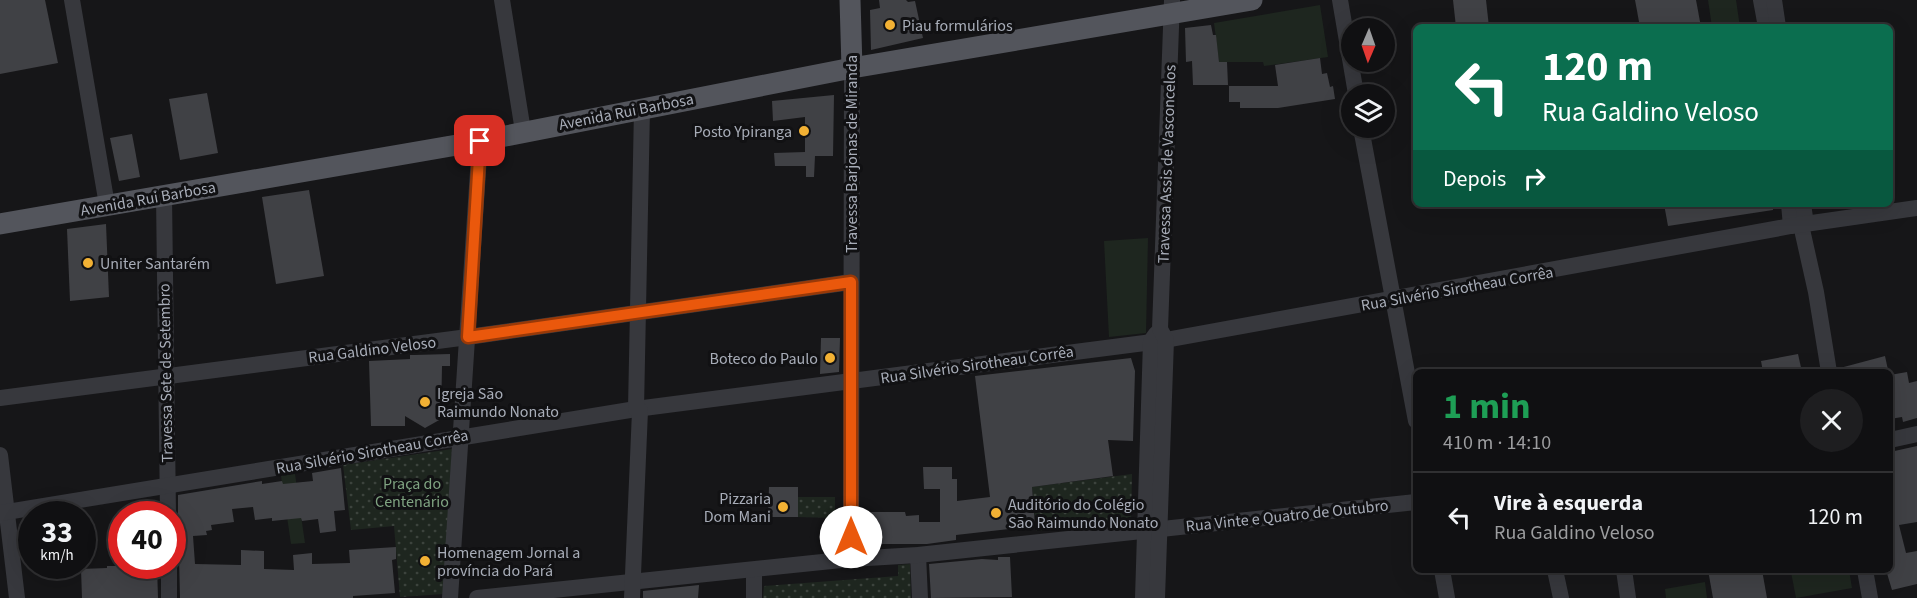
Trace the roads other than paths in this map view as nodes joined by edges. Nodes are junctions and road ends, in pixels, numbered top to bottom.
1 (72, 0) edge
2 (502, 0) edge
3 (850, 0) edge
4 (1252, 0) edge
5 (1340, 0) edge
6 (1761, 0) edge
7 (1774, 0) edge
8 (1172, 7) edge
9 (1765, 24) edge
10 (1778, 24) edge
11 (852, 68) junction
12 (1354, 84) edge
13 (642, 108) junction
14 (523, 131) junction
15 (1364, 138) edge
16 (480, 141) junction
17 (164, 195) junction
18 (107, 206) junction
19 (1791, 207) edge
20 (1803, 207) edge
21 (1917, 208) edge
22 (0, 224) edge
23 (1800, 225) junction
24 (851, 282) junction
25 (1392, 300) junction
26 (638, 313) junction
27 (1159, 336) junction
28 (468, 337) junction
29 (1829, 369) edge
30 (165, 376) junction
31 (850, 381) junction
32 (0, 398) edge
33 (1413, 406) edge
34 (636, 409) junction
35 (1917, 435) edge
36 (460, 436) junction
37 (1893, 439) edge
38 (0, 455) edge
39 (166, 486) junction
40 (167, 501) edge
41 (1413, 502) edge
42 (3, 513) edge
43 (1152, 529) junction
44 (918, 555) junction
45 (851, 560) junction
46 (754, 570) junction
47 (1443, 573) edge
48 (1556, 573) edge
49 (1624, 573) edge
50 (1866, 573) edge
51 (169, 579) edge
52 (632, 590) edge
53 (17, 598) edge
54 (169, 598) edge
55 (450, 598) edge
56 (477, 598) edge
57 (754, 598) edge
58 (920, 598) edge
59 (1143, 598) edge
60 (1157, 598) edge
61 (1447, 598) edge
62 (1561, 598) edge
63 (1628, 598) edge
64 (1870, 598) edge

1 - 18 street
2 - 14 street
3 - 11 main road, Travessa Barjonas de Miranda
4 - 8 main road, Avenida Rui Barbosa
5 - 12 street
6 - 9 street
7 - 10 street
8 - 11 main road, Avenida Rui Barbosa
8 - 27 street, Travessa Assis de Vasconcelos
11 - 13 main road, Avenida Rui Barbosa
11 - 24 street, Travessa Barjonas de Miranda
13 - 14 main road, Avenida Rui Barbosa
13 - 26 street
14 - 16 main road, Avenida Rui Barbosa
15 - 25 street
16 - 17 main road, Avenida Rui Barbosa
16 - 28 street
17 - 18 main road, Avenida Rui Barbosa
17 - 30 street, Travessa Sete de Setembro
18 - 22 main road, Avenida Rui Barbosa
19 - 23 street
20 - 23 street
21 - 23 street, Rua Silvério Sirotheau Corrêa
23 - 25 street, Rua Silvério Sirotheau Corrêa
23 - 29 street
24 - 26 street, Rua Galdino Veloso
24 - 31 street, Travessa Barjonas de Miranda
25 - 27 street, Rua Silvério Sirotheau Corrêa
25 - 33 street
26 - 28 street, Rua Galdino Veloso
26 - 34 street
27 - 31 street, Rua Silvério Sirotheau Corrêa
27 - 43 street, Travessa Assis de Vasconcelos
28 - 30 street, Rua Galdino Veloso
28 - 36 street
30 - 32 street, Rua Galdino Veloso
30 - 39 street, Travessa Sete de Setembro
31 - 34 street, Rua Silvério Sirotheau Corrêa
31 - 45 street, Travessa Barjonas de Miranda
34 - 36 street, Rua Silvério Sirotheau Corrêa
34 - 52 street
35 - 37 street
36 - 39 street, Rua Silvério Sirotheau Corrêa
36 - 55 street
38 - 42 street
39 - 40 street, Travessa Sete de Setembro
39 - 42 street, Rua Silvério Sirotheau Corrêa
41 - 43 street, Rua Vinte e Quatro de Outubro
42 - 53 street
43 - 44 street, Rua Vinte e Quatro de Outubro
43 - 59 street, Travessa Assis de Vasconcelos
43 - 60 street, Travessa Assis de Vasconcelos
44 - 45 street, Rua Vinte e Quatro de Outubro
44 - 58 street
45 - 46 street, Rua Vinte e Quatro de Outubro
46 - 52 street, Rua Vinte e Quatro de Outubro
46 - 57 street
47 - 61 street
48 - 62 street
49 - 63 street
50 - 64 street
51 - 54 street
52 - 56 street, Rua Vinte e Quatro de Outubro

